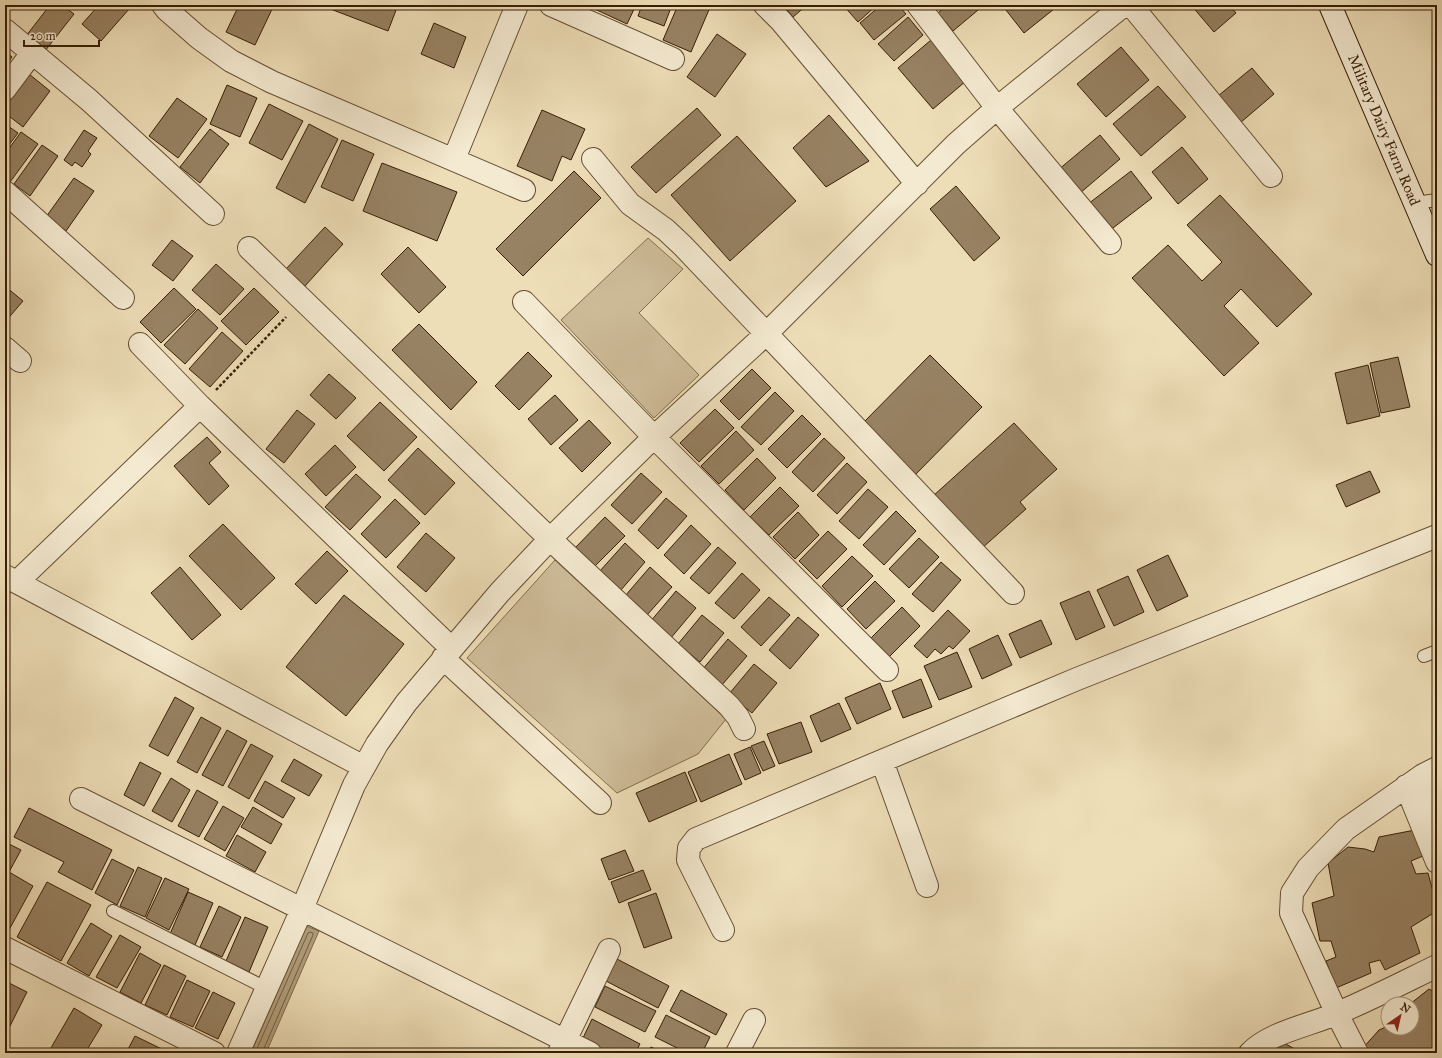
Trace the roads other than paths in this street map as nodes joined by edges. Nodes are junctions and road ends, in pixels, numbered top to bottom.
1 (163, 5) edge
2 (517, 5) edge
3 (551, 5) edge
4 (765, 5) edge
5 (918, 5) edge
6 (1124, 5) edge
7 (1131, 5) edge
8 (1330, 5) edge
9 (5, 30) edge
10 (32, 53) junction
11 (673, 59) dead end
12 (5, 89) edge
13 (997, 108) junction
14 (454, 159) junction
15 (593, 159) dead end
16 (1271, 176) dead end
17 (916, 184) junction
18 (524, 190) dead end
19 (5, 192) edge
20 (1437, 200) edge
21 (1415, 204) junction
22 (213, 214) dead end
23 (1110, 243) dead end
24 (249, 248) dead end
25 (1437, 255) edge
26 (123, 298) dead end
27 (524, 302) dead end
28 (767, 333) junction
29 (140, 344) dead end
30 (200, 406) junction
31 (654, 437) junction
32 (1437, 536) edge
33 (550, 539) junction
34 (11, 579) edge
35 (1013, 593) dead end
36 (1437, 651) edge
37 (447, 653) junction
38 (1424, 656) dead end
39 (887, 670) dead end
40 (744, 729) dead end
41 (882, 761) junction
42 (364, 767) junction
43 (1422, 776) edge
44 (81, 799) dead end
45 (600, 803) dead end
46 (1437, 813) edge
47 (1437, 862) edge
48 (927, 886) dead end
49 (302, 909) junction
50 (113, 911) dead end
51 (724, 930) dead end
52 (5, 948) edge
53 (610, 950) dead end
54 (1437, 966) edge
55 (268, 989) junction
56 (1337, 1014) junction
57 (754, 1020) dead end
58 (562, 1047) edge
59 (214, 1053) edge
60 (238, 1053) edge
61 (590, 1053) edge
62 (737, 1053) edge
63 (1250, 1053) edge
64 (1357, 1053) edge

1 - 14 street
2 - 14 street
3 - 11 street
4 - 17 street
5 - 13 street
6 - 13 street
7 - 16 street
8 - 21 street, Military Dairy Farm Road
9 - 10 street
10 - 12 street
10 - 22 street
13 - 17 street
13 - 23 street
14 - 18 street
15 - 28 street
17 - 28 street
19 - 26 street
20 - 21 lane
21 - 25 street, Military Dairy Farm Road
24 - 33 street
27 - 31 street
28 - 31 street
28 - 35 street
29 - 30 street
30 - 34 street
30 - 37 street
31 - 33 street
31 - 39 street
32 - 41 street
33 - 37 street
33 - 40 street
34 - 42 street
36 - 38 lane
37 - 42 street
37 - 45 street
41 - 48 street
41 - 51 street
42 - 49 street
43 - 46 street
43 - 47 street
43 - 56 street
44 - 49 street
49 - 55 street
49 - 58 street
50 - 55 lane
52 - 59 street
53 - 58 street
54 - 56 street
55 - 60 street
56 - 63 street
56 - 64 street
57 - 62 street
58 - 61 street

